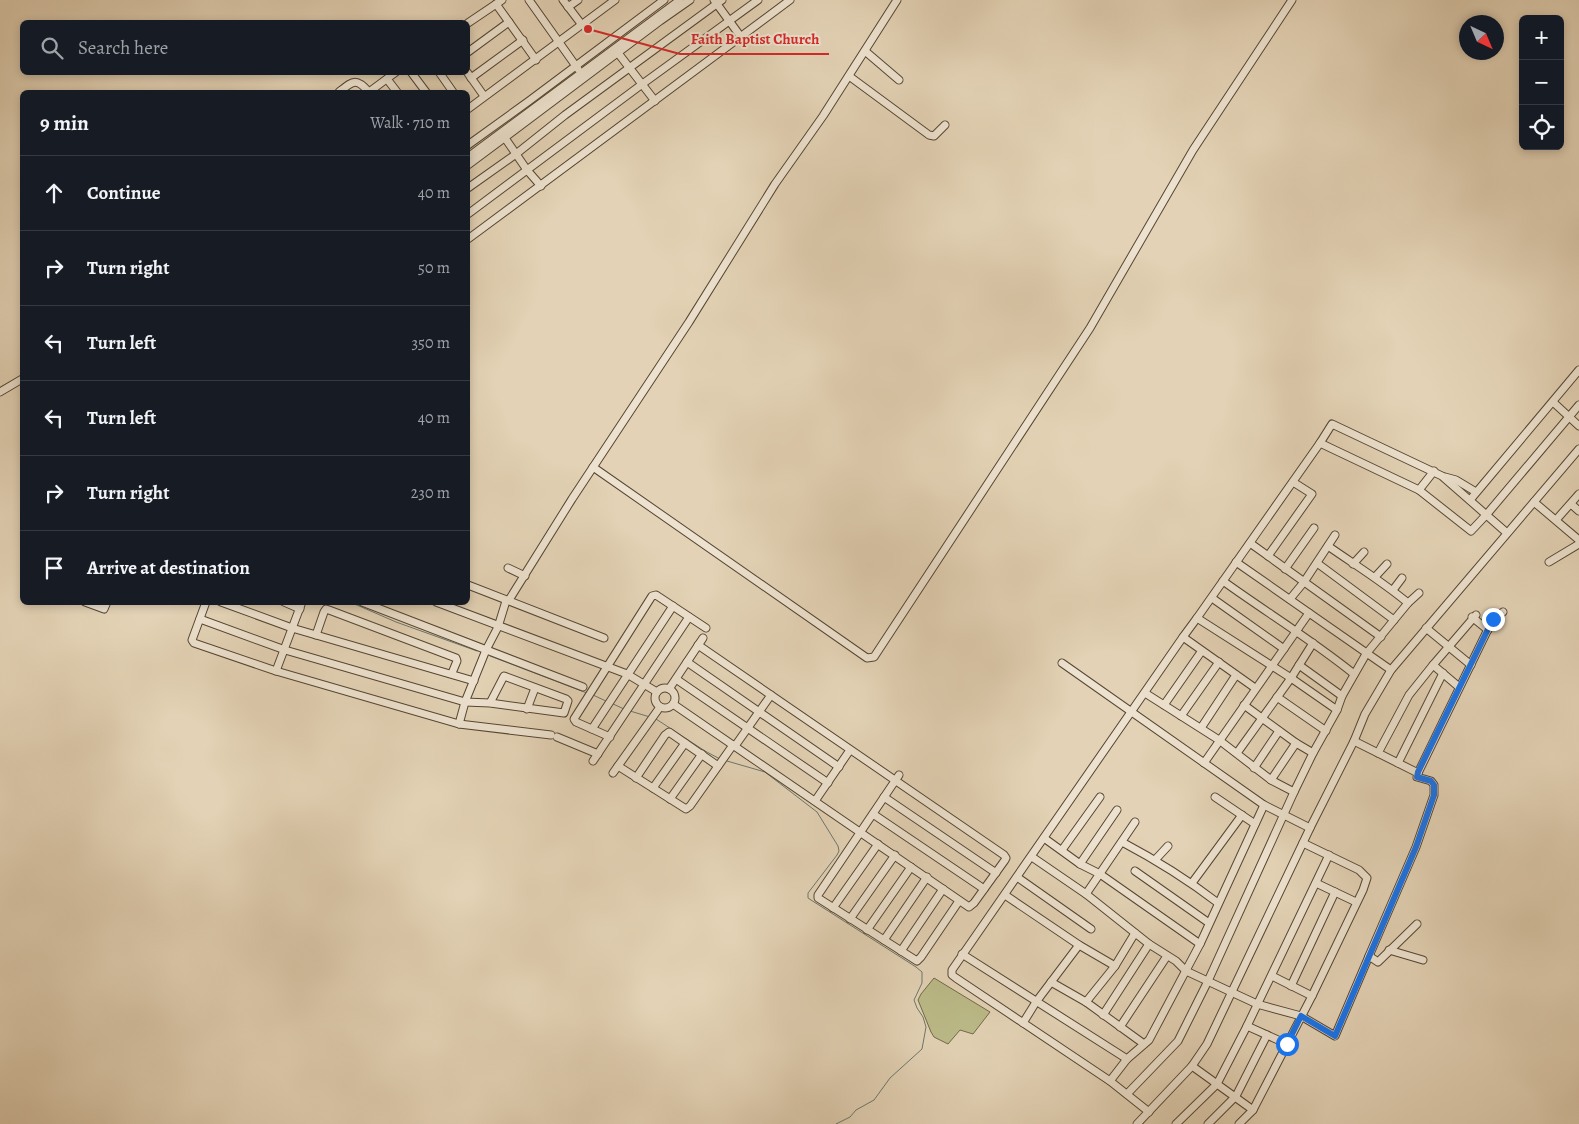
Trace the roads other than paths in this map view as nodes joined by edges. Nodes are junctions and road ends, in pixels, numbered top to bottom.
1 (529, 0) edge
2 (563, 0) edge
3 (578, 0) edge
4 (616, 0) edge
5 (664, 0) edge
6 (680, 0) edge
7 (690, 0) edge
8 (758, 0) edge
9 (790, 0) edge
10 (897, 0) edge
11 (1292, 0) edge
12 (717, 1) edge
13 (499, 2) edge
14 (568, 7) junction
15 (730, 21) junction
16 (470, 22) edge
17 (509, 22) junction
18 (582, 25) junction
19 (741, 37) junction
20 (523, 40) junction
21 (559, 42) junction
22 (865, 50) junction
23 (470, 51) edge
24 (618, 53) junction
25 (536, 60) junction
26 (575, 66) junction
27 (629, 69) junction
28 (470, 74) edge
29 (582, 74) junction
30 (392, 75) edge
31 (413, 75) edge
32 (441, 75) edge
33 (469, 75) edge
34 (849, 76) junction
35 (387, 79) junction
36 (899, 80) dead end
37 (641, 85) junction
38 (341, 90) edge
39 (367, 90) edge
40 (372, 90) edge
41 (395, 90) edge
42 (424, 90) edge
43 (452, 90) edge
44 (484, 96) junction
45 (655, 101) junction
46 (470, 107) edge
47 (945, 125) dead end
48 (505, 138) junction
49 (470, 145) edge
50 (516, 154) junction
51 (470, 156) edge
52 (470, 164) edge
53 (527, 170) junction
54 (541, 186) junction
55 (470, 187) edge
56 (470, 213) edge
57 (470, 238) edge
58 (1579, 370) edge
59 (20, 380) edge
60 (0, 392) edge
61 (1553, 402) junction
62 (1579, 405) edge
63 (1569, 417) junction
64 (1579, 426) edge
65 (1320, 444) junction
66 (1579, 449) edge
67 (594, 467) junction
68 (1434, 471) junction
69 (1442, 476) junction
70 (1293, 482) junction
71 (1419, 490) junction
72 (1476, 492) junction
73 (1579, 494) edge
74 (1470, 500) junction
75 (1534, 502) junction
76 (1571, 504) junction
77 (1579, 511) edge
78 (1487, 514) junction
79 (1556, 520) junction
80 (1314, 528) dead end
81 (1507, 533) junction
82 (1335, 535) dead end
83 (1579, 540) edge
84 (1250, 543) junction
85 (1579, 544) edge
86 (1328, 546) junction
87 (1364, 552) dead end
88 (1268, 556) junction
89 (1236, 562) junction
90 (1549, 562) dead end
91 (1317, 563) junction
92 (1353, 564) junction
93 (1387, 564) dead end
94 (508, 568) dead end
95 (1285, 569) junction
96 (526, 576) junction
97 (1374, 577) junction
98 (1402, 578) dead end
99 (1222, 581) junction
100 (1304, 582) junction
101 (470, 586) edge
102 (1393, 590) junction
103 (1419, 593) dead end
104 (1212, 598) junction
105 (1290, 599) junction
106 (508, 600) junction
107 (1408, 603) junction
108 (93, 605) edge
109 (106, 605) edge
110 (205, 605) edge
111 (229, 605) edge
112 (370, 605) edge
113 (443, 605) edge
114 (301, 606) edge
115 (673, 606) junction
116 (1502, 612) dead end
117 (1309, 613) junction
118 (689, 617) junction
119 (1197, 618) junction
120 (200, 619) junction
121 (1394, 620) junction
122 (498, 627) junction
123 (292, 628) junction
124 (706, 628) dead end
125 (1426, 628) junction
126 (1296, 630) junction
127 (1488, 630) junction
128 (316, 635) junction
129 (1183, 637) junction
130 (1381, 637) junction
131 (604, 638) dead end
132 (703, 638) dead end
133 (1313, 643) junction
134 (698, 645) junction
135 (1448, 647) junction
136 (486, 649) junction
137 (1284, 649) junction
138 (284, 650) junction
139 (1202, 652) junction
140 (1366, 654) junction
141 (687, 662) junction
142 (1219, 662) junction
143 (1062, 663) dead end
144 (1299, 665) junction
145 (1432, 665) junction
146 (1471, 665) junction
147 (1272, 666) junction
148 (608, 667) junction
149 (1391, 670) junction
150 (276, 671) junction
151 (452, 673) junction
152 (1443, 673) junction
153 (627, 674) junction
154 (1354, 674) junction
155 (1236, 675) junction
156 (1291, 678) junction
157 (676, 679) junction
158 (474, 680) junction
159 (645, 684) junction
160 (583, 687) dead end
161 (1459, 687) junction
162 (535, 688) junction
163 (1255, 688) junction
164 (669, 689) junction
165 (657, 692) junction
166 (1145, 693) junction
167 (771, 695) junction
168 (1342, 696) junction
169 (1277, 697) junction
170 (466, 702) junction
171 (490, 703) junction
172 (673, 704) junction
173 (1164, 705) junction
174 (1244, 705) junction
175 (660, 706) junction
176 (527, 709) junction
177 (1336, 710) junction
178 (759, 711) junction
179 (1132, 711) junction
180 (1181, 716) junction
181 (1261, 718) junction
182 (459, 724) junction
183 (748, 728) junction
184 (1201, 728) junction
185 (592, 729) junction
186 (1279, 731) junction
187 (1326, 731) junction
188 (610, 737) junction
189 (1220, 740) junction
190 (1354, 741) junction
191 (685, 743) junction
192 (1296, 743) junction
193 (734, 745) junction
194 (850, 750) junction
195 (1237, 753) junction
196 (1313, 753) junction
197 (1378, 753) junction
198 (598, 754) junction
199 (702, 754) junction
200 (593, 761) dead end
201 (721, 762) junction
202 (1204, 763) junction
203 (1398, 763) junction
204 (618, 766) junction
205 (839, 767) junction
206 (1254, 768) junction
207 (1418, 772) junction
208 (613, 773) dead end
209 (636, 778) junction
210 (897, 778) junction
211 (1271, 780) junction
212 (828, 782) junction
213 (653, 788) junction
214 (1294, 792) junction
215 (884, 797) junction
216 (1100, 797) dead end
217 (1215, 797) dead end
218 (670, 799) junction
219 (815, 801) junction
220 (1264, 805) junction
221 (1117, 810) dead end
222 (873, 814) junction
223 (1242, 815) junction
224 (1284, 815) junction
225 (1135, 822) dead end
226 (1255, 824) junction
227 (1310, 828) junction
228 (860, 832) junction
229 (1044, 838) junction
230 (1122, 842) junction
231 (878, 844) junction
232 (1303, 844) junction
233 (1168, 846) dead end
234 (1062, 850) junction
235 (1328, 855) junction
236 (894, 856) junction
237 (1032, 857) junction
238 (1155, 860) junction
239 (1080, 864) junction
240 (911, 867) junction
241 (1135, 871) dead end
242 (996, 873) junction
243 (1100, 874) junction
244 (927, 877) junction
245 (1017, 877) junction
246 (1192, 883) junction
247 (1316, 883) junction
248 (944, 889) junction
249 (984, 889) junction
250 (1335, 892) junction
251 (1086, 894) junction
252 (1005, 895) junction
253 (960, 901) junction
254 (1356, 902) junction
255 (1218, 903) junction
256 (833, 908) junction
257 (850, 919) junction
258 (1209, 923) junction
259 (1417, 924) dead end
260 (1091, 929) dead end
261 (867, 930) junction
262 (1135, 933) junction
263 (884, 940) junction
264 (1149, 944) junction
265 (1200, 944) junction
266 (1079, 945) junction
267 (1389, 950) junction
268 (901, 951) junction
269 (962, 954) junction
270 (1167, 956) junction
271 (1369, 956) junction
272 (1423, 960) dead end
273 (1115, 966) junction
274 (1186, 971) junction
275 (1272, 976) junction
276 (1208, 981) junction
277 (1051, 982) junction
278 (1292, 986) junction
279 (1232, 992) junction
280 (1312, 996) junction
281 (1036, 1002) junction
282 (1086, 1002) junction
283 (1257, 1004) junction
284 (1103, 1015) junction
285 (1301, 1016) junction
286 (1023, 1023) junction
287 (1247, 1026) junction
288 (1120, 1027) junction
289 (1267, 1035) junction
290 (1144, 1044) junction
291 (1287, 1044) junction
292 (1128, 1059) junction
293 (1192, 1066) junction
294 (1110, 1081) junction
295 (1217, 1084) junction
296 (1127, 1094) junction
297 (1236, 1096) junction
298 (1253, 1110) junction
299 (1148, 1112) junction
300 (1137, 1124) edge
301 (1176, 1124) edge
302 (1208, 1124) edge
303 (1239, 1124) edge

1 - 21 street
2 - 14 street
3 - 14 street
4 - 18 street
5 - 26 street
6 - 29 street
7 - 24 street
8 - 15 street
9 - 19 street
10 - 22 street
11 - 67 street
12 - 15 street
12 - 27 street
13 - 16 street
13 - 17 street
14 - 18 street
15 - 19 street
15 - 37 street
17 - 20 street
17 - 23 street
18 - 21 street
19 - 45 street
20 - 25 street
20 - 28 street
21 - 25 street
21 - 26 street
22 - 34 street
22 - 36 street
24 - 27 street
24 - 48 street
25 - 44 street
26 - 29 street
26 - 49 street
27 - 37 street
27 - 50 street
29 - 51 street
30 - 35 street
31 - 42 street
32 - 43 street
33 - 44 street
34 - 47 street
34 - 67 street
35 - 40 street
35 - 41 street
37 - 45 street
37 - 53 street
38 - 39 street
44 - 46 street
45 - 54 street
48 - 50 street
48 - 52 street
50 - 53 street
50 - 55 street
53 - 54 street
53 - 56 street
54 - 57 street
58 - 61 street
59 - 60 street
61 - 63 street
61 - 72 street
62 - 63 street
63 - 64 street
63 - 78 street
65 - 68 street
65 - 70 street
65 - 71 street
66 - 75 street
67 - 96 street
68 - 69 street
68 - 71 street
69 - 72 street
69 - 74 street
70 - 84 street
70 - 88 street
71 - 78 street
72 - 74 street
73 - 76 street
74 - 78 street
75 - 79 street
75 - 81 street
76 - 77 street
76 - 79 street
78 - 81 street
79 - 83 street
80 - 95 street
81 - 125 street
82 - 86 street
84 - 88 street
84 - 89 street
85 - 90 street
86 - 91 street
86 - 92 street
87 - 92 street
88 - 95 street
89 - 99 street
89 - 105 street
91 - 100 street
91 - 121 street
92 - 97 street
93 - 97 street
94 - 96 street
95 - 100 street
96 - 106 street
97 - 102 street
98 - 102 street
99 - 104 street
99 - 126 street
100 - 105 street
100 - 130 street
101 - 106 street
102 - 107 street
103 - 107 street
104 - 119 street
104 - 137 street
105 - 117 street
106 - 122 street
106 - 131 street
107 - 121 street
108 - 109 street
110 - 120 street
111 - 123 street
112 - 136 street
113 - 122 street
114 - 123 street
115 - 118 street
115 - 148 street
115 - 153 street
116 - 127 street
117 - 126 street
117 - 140 street
118 - 124 street
118 - 159 street
119 - 129 street
119 - 147 street
120 - 138 street
120 - 150 street
121 - 130 street
122 - 136 street
122 - 148 street
123 - 128 street
123 - 138 street
125 - 135 street
125 - 149 street
126 - 133 street
126 - 137 street
127 - 135 street
127 - 146 street
128 - 151 street
128 - 151 street
129 - 139 street
129 - 166 street
130 - 140 street
132 - 134 street
133 - 144 street
133 - 154 street
134 - 141 street
134 - 167 street
135 - 145 street
135 - 146 street
136 - 158 street
136 - 160 street
137 - 147 street
138 - 150 street
138 - 170 street
139 - 142 street
139 - 173 street
140 - 149 street
140 - 154 street
141 - 157 street
141 - 178 street
142 - 155 street
142 - 180 street
143 - 179 street
144 - 156 street
144 - 168 street
145 - 152 street
145 - 197 street
146 - 161 street
147 - 156 street
147 - 163 street
148 - 153 street
148 - 185 street
149 - 190 street
150 - 182 street
151 - 158 street
152 - 161 street
152 - 203 street
153 - 159 street
153 - 185 street
154 - 168 street
155 - 163 street
155 - 184 street
156 - 169 street
156 - 177 street
157 - 164 street
157 - 183 street
158 - 170 street
159 - 165 street
159 - 188 street
161 - 207 street
162 - 171 street
162 - 176 street
162 - 176 street
163 - 174 street
164 - 165 street
164 - 172 street
165 - 175 street
166 - 173 street
166 - 179 street
167 - 178 street
167 - 194 street
168 - 177 street
169 - 181 street
169 - 187 street
170 - 171 street
170 - 182 street
171 - 176 street
172 - 175 street
172 - 193 street
173 - 180 street
174 - 181 street
174 - 189 street
175 - 204 street
177 - 187 street
178 - 183 street
178 - 205 street
179 - 202 street
179 - 229 street
180 - 184 street
181 - 186 street
181 - 195 street
182 - 198 street
183 - 193 street
183 - 212 street
184 - 189 street
185 - 188 street
186 - 192 street
186 - 206 street
187 - 196 street
188 - 198 street
189 - 195 street
189 - 202 street
190 - 197 street
190 - 227 street
191 - 199 street
191 - 209 street
191 - 213 street
192 - 196 street
192 - 211 street
193 - 201 street
193 - 219 street
194 - 205 street
194 - 210 street
195 - 206 street
196 - 214 street
197 - 203 street
198 - 200 street
199 - 201 street
199 - 218 street
201 - 218 street
202 - 220 street
203 - 207 street
204 - 208 street
204 - 209 street
205 - 212 street
206 - 211 street
207 - 271 street
209 - 213 street
210 - 215 street
210 - 242 street
211 - 214 street
212 - 219 street
213 - 218 street
214 - 224 street
215 - 222 street
215 - 242 street
216 - 234 street
217 - 223 street
219 - 228 street
220 - 224 street
220 - 226 street
221 - 239 street
222 - 228 street
222 - 249 street
223 - 226 street
223 - 246 street
224 - 227 street
224 - 276 street
225 - 230 street
226 - 255 street
227 - 232 street
228 - 231 street
228 - 256 street
229 - 234 street
229 - 237 street
230 - 238 street
230 - 243 street
231 - 236 street
231 - 256 street
232 - 235 street
232 - 279 street
233 - 238 street
234 - 239 street
235 - 247 street
235 - 254 street
236 - 240 street
236 - 257 street
237 - 245 street
237 - 251 street
238 - 246 street
239 - 243 street
240 - 244 street
240 - 261 street
241 - 258 street
242 - 249 street
243 - 251 street
243 - 265 street
244 - 248 street
244 - 263 street
245 - 252 street
245 - 260 street
246 - 255 street
247 - 250 street
247 - 275 street
248 - 253 street
248 - 268 street
249 - 253 street
250 - 254 street
250 - 278 street
251 - 262 street
252 - 266 street
252 - 269 street
253 - 268 street
254 - 280 street
255 - 258 street
256 - 257 street
257 - 261 street
258 - 265 street
259 - 267 street
261 - 263 street
262 - 264 street
262 - 273 street
263 - 268 street
264 - 270 street
264 - 284 street
265 - 274 street
266 - 273 street
266 - 277 street
267 - 271 street
267 - 272 street
269 - 281 street
269 - 286 street
270 - 274 street
270 - 288 street
271 - 285 street
273 - 282 street
274 - 276 street
274 - 290 street
275 - 278 street
275 - 283 street
276 - 279 street
276 - 296 street
277 - 281 street
277 - 282 street
278 - 280 street
279 - 283 street
279 - 293 street
280 - 285 street
281 - 286 street
281 - 292 street
282 - 284 street
283 - 285 street
283 - 287 street
284 - 288 street
285 - 291 street
286 - 294 street
287 - 289 street
287 - 295 street
288 - 290 street
289 - 291 street
289 - 297 street
290 - 292 street
291 - 298 street
292 - 294 street
293 - 295 street
293 - 299 street
294 - 296 street
295 - 297 street
295 - 301 street
296 - 299 street
297 - 298 street
297 - 302 street
298 - 303 street
299 - 300 street

